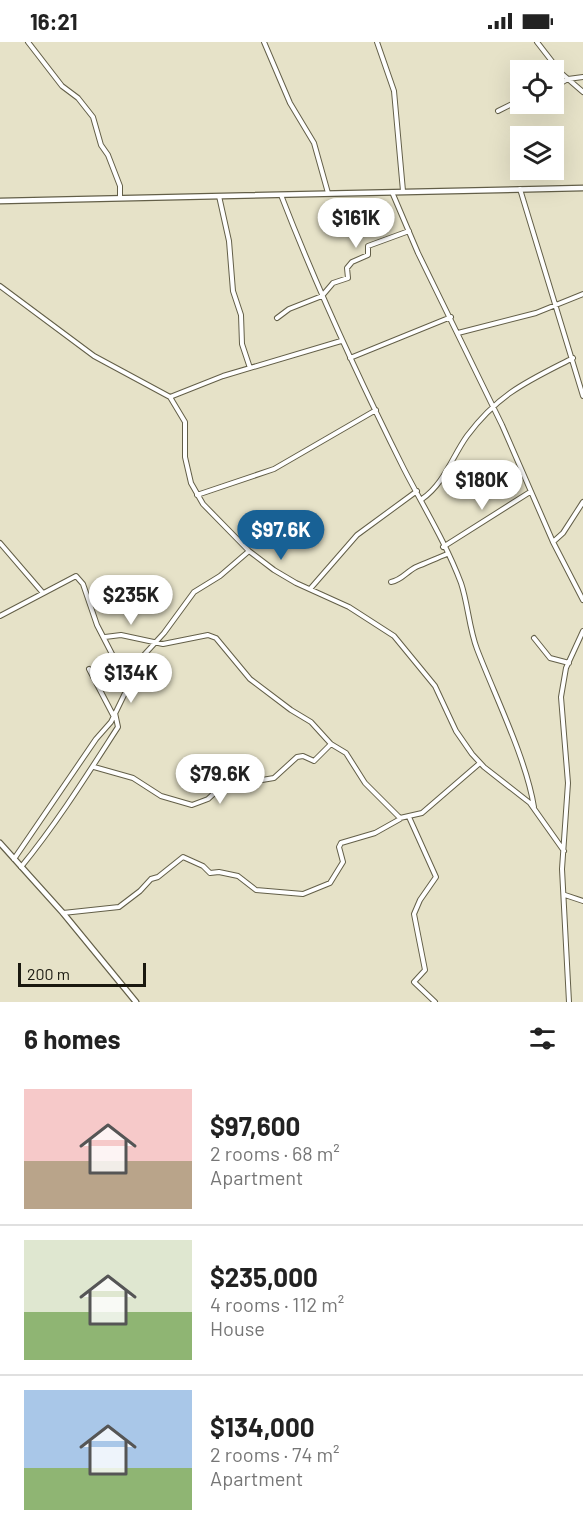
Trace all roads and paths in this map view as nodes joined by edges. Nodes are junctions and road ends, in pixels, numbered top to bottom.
1 (28, 42) edge
2 (264, 42) edge
3 (377, 42) edge
4 (537, 42) edge
5 (583, 77) edge
6 (568, 79) junction
7 (564, 81) edge
8 (583, 92) edge
9 (510, 105) edge
10 (498, 111) dead end
11 (583, 188) edge
12 (520, 189) junction
13 (392, 191) junction
14 (403, 191) junction
15 (328, 193) junction
16 (281, 195) junction
17 (120, 196) junction
18 (219, 196) junction
19 (0, 201) edge
20 (410, 231) junction
21 (0, 286) edge
22 (583, 294) edge
23 (322, 296) junction
24 (556, 304) junction
25 (277, 318) dead end
26 (451, 318) junction
27 (458, 333) junction
28 (341, 341) junction
29 (350, 358) junction
30 (573, 358) junction
31 (250, 368) junction
32 (583, 396) edge
33 (170, 397) junction
34 (492, 405) junction
35 (376, 410) junction
36 (417, 491) junction
37 (530, 492) junction
38 (197, 495) junction
39 (422, 499) junction
40 (583, 502) edge
41 (553, 542) junction
42 (0, 543) edge
43 (443, 547) junction
44 (249, 551) junction
45 (447, 554) junction
46 (391, 582) dead end
47 (310, 589) junction
48 (43, 593) junction
49 (583, 600) edge
50 (0, 616) edge
51 (583, 631) edge
52 (105, 637) junction
53 (534, 638) dead end
54 (154, 643) junction
55 (569, 663) junction
56 (88, 669) dead end
57 (128, 683) junction
58 (114, 714) junction
59 (331, 744) junction
60 (480, 763) junction
61 (94, 767) junction
62 (534, 808) junction
63 (400, 818) junction
64 (409, 818) junction
65 (0, 843) edge
66 (564, 851) junction
67 (14, 859) junction
68 (21, 867) junction
69 (564, 894) junction
70 (583, 901) edge
71 (63, 913) junction
72 (136, 1002) edge
73 (435, 1002) edge
74 (569, 1002) edge

1 - 17 street
2 - 15 street
3 - 14 street
4 - 6 street
5 - 6 street
6 - 7 street
6 - 8 street
9 - 10 street
11 - 12 main road
12 - 14 main road
12 - 24 street
13 - 14 main road
13 - 15 main road
13 - 20 street
15 - 16 main road
16 - 18 main road
16 - 23 street
17 - 18 main road
17 - 19 main road
18 - 31 street
20 - 23 street
20 - 26 street
21 - 33 street
22 - 24 street
23 - 25 street
23 - 28 street
24 - 27 street
24 - 30 street
26 - 27 street
26 - 29 street
27 - 34 street
28 - 29 street
28 - 31 street
29 - 35 street
30 - 32 street
30 - 34 street
31 - 33 street
33 - 38 street
34 - 37 street
34 - 39 street
35 - 36 street
35 - 38 street
36 - 39 street
36 - 47 street
37 - 41 street
37 - 43 street
38 - 44 street
39 - 43 street
40 - 41 street
41 - 49 street
42 - 48 street
43 - 45 street
44 - 47 street
44 - 54 street
45 - 46 street
45 - 62 street
47 - 60 street
48 - 50 street
48 - 52 street
51 - 55 street
52 - 54 street
52 - 57 street
53 - 55 street
54 - 57 street
54 - 59 street
55 - 66 street
56 - 58 street
57 - 58 street
58 - 61 street
58 - 67 street
59 - 61 street
59 - 63 street
60 - 62 street
60 - 64 street
61 - 68 street
62 - 66 street
63 - 64 street
63 - 71 street
64 - 73 street
65 - 67 main road
66 - 69 street
67 - 68 main road
68 - 71 main road
69 - 70 street
69 - 74 street
71 - 72 main road

